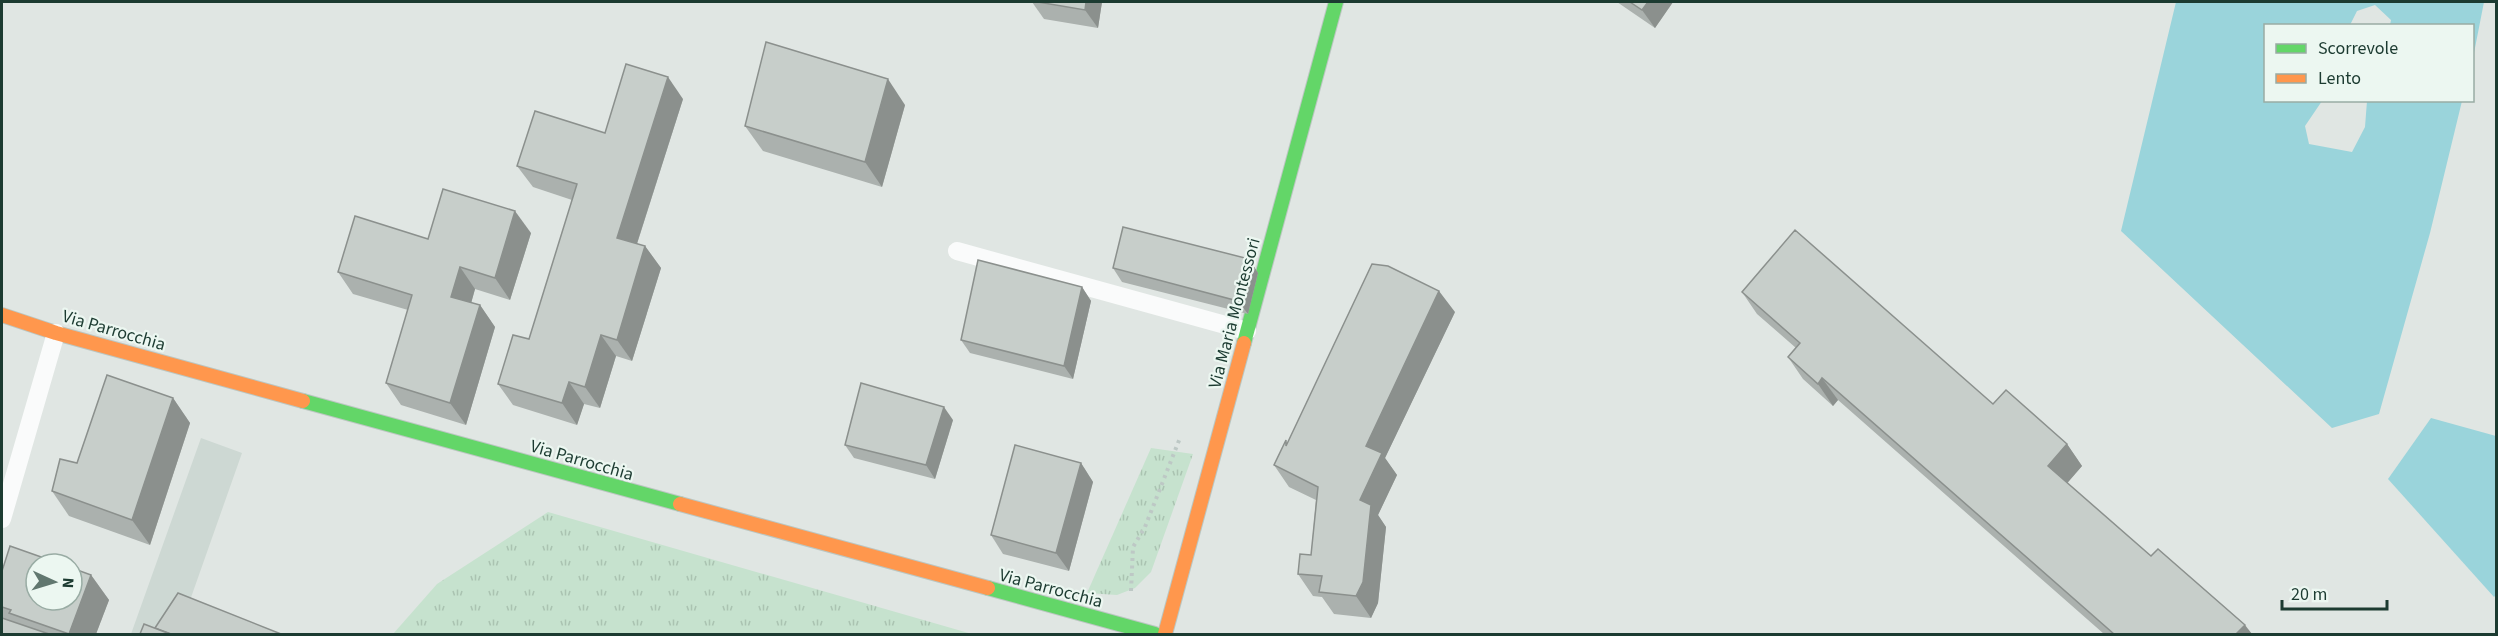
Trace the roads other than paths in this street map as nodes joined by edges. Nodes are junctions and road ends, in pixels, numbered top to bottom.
1 (1336, 2) edge
2 (957, 250) dead end
3 (2, 315) edge
4 (1247, 330) junction
5 (56, 333) junction
6 (2, 519) edge
7 (1155, 634) edge
8 (1165, 634) edge

1 - 4 street, Via Maria Montessori
2 - 4 lane
3 - 5 street, Via Parrocchia
4 - 8 street, Via Maria Montessori
5 - 6 lane
5 - 7 street, Via Parrocchia

